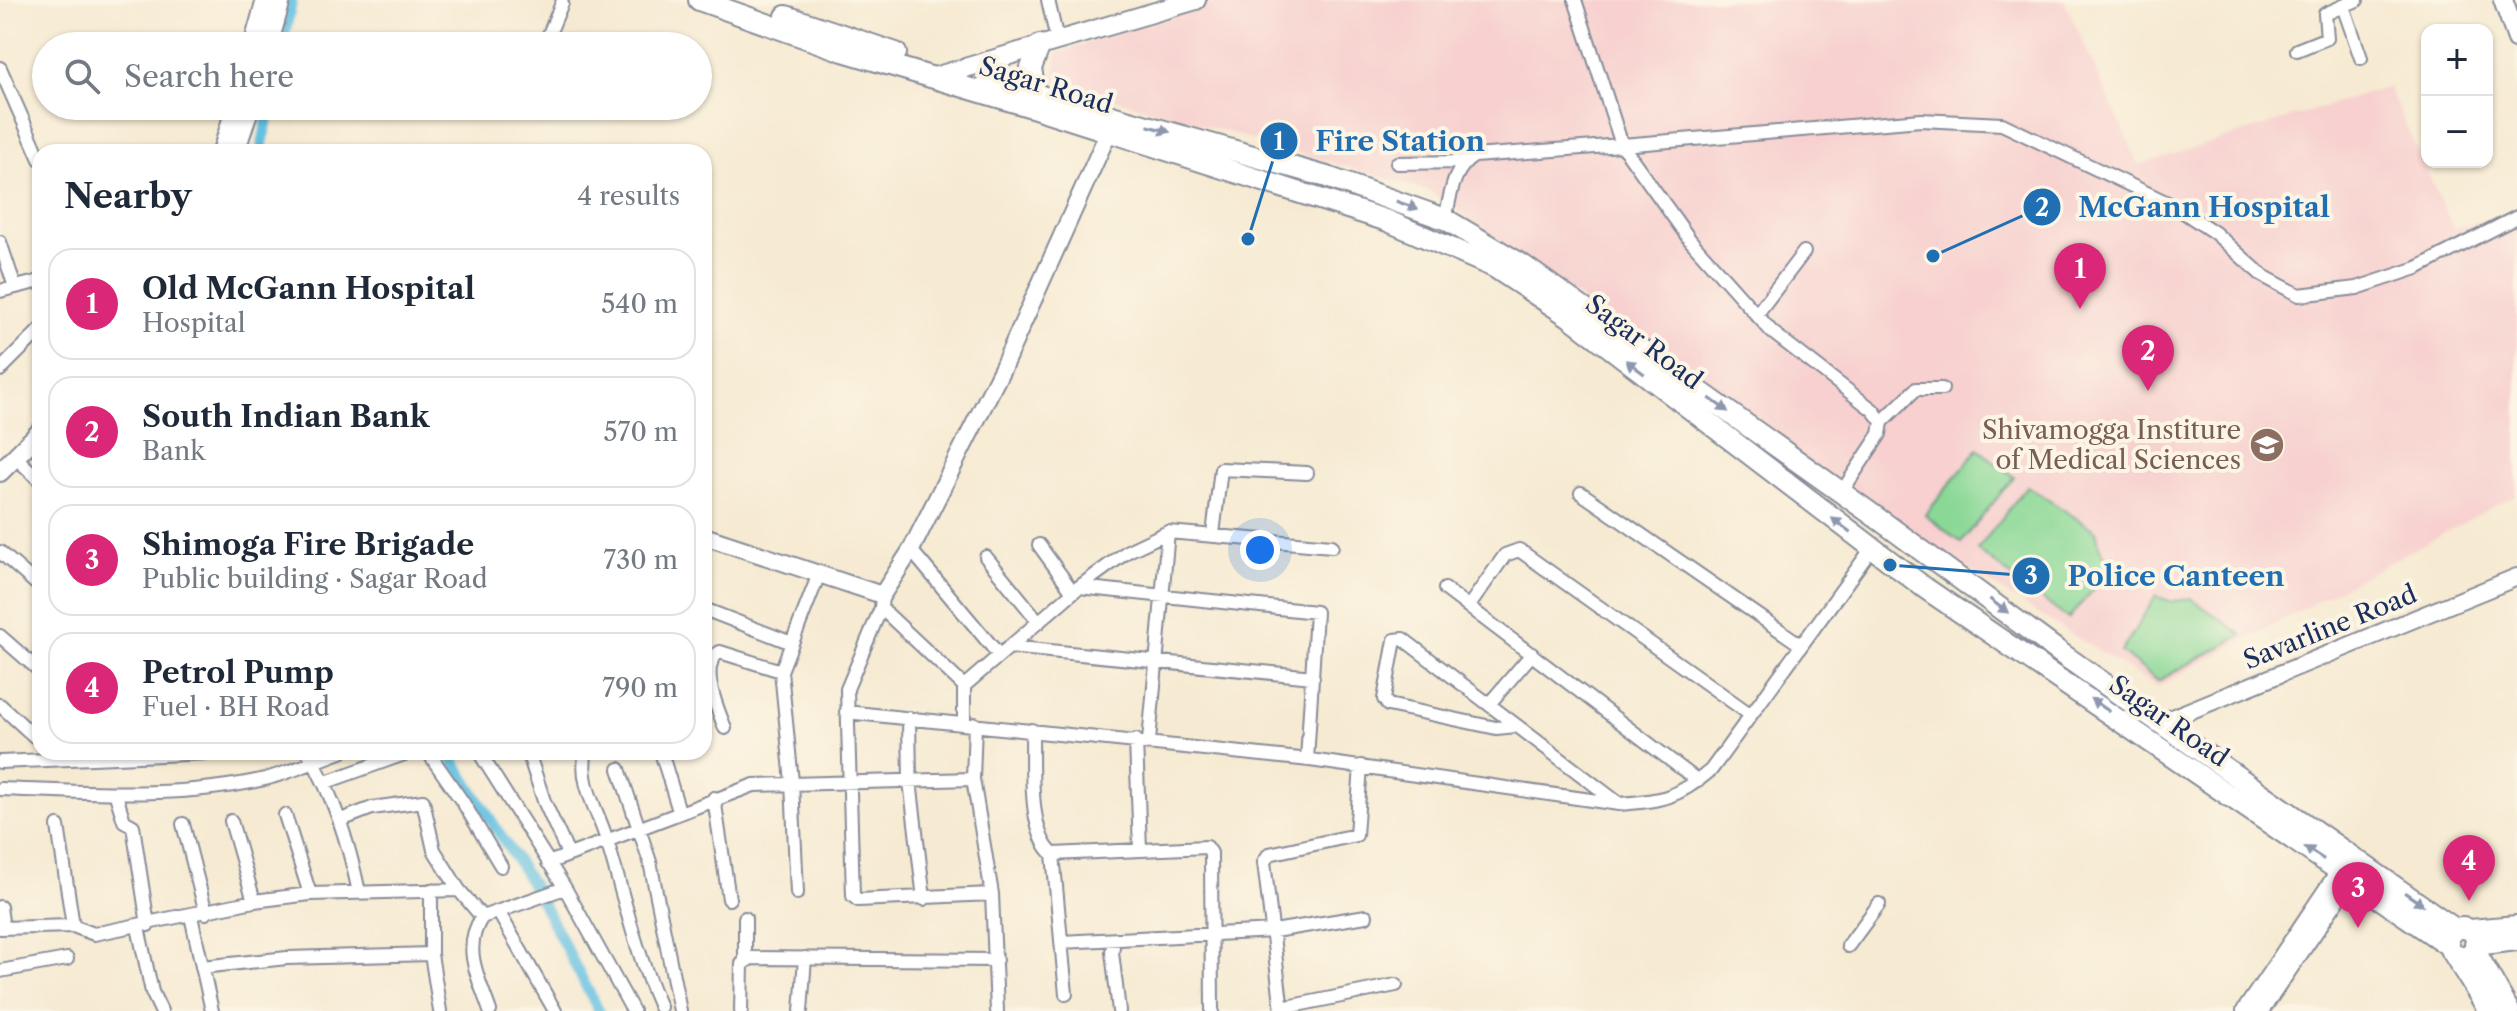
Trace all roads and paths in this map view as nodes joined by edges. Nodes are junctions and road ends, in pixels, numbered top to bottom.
1 (266, 0) edge
2 (281, 0) edge
3 (699, 0) edge
4 (736, 0) edge
5 (1048, 0) edge
6 (1196, 0) edge
7 (1575, 0) edge
8 (2357, 0) edge
9 (562, 3) dead end
10 (2508, 3) edge
11 (2343, 6) junction
12 (257, 32) edge
13 (272, 32) edge
14 (550, 32) edge
15 (2517, 39) edge
16 (1048, 42) junction
17 (2297, 50) dead end
18 (2361, 58) dead end
19 (0, 68) edge
20 (940, 74) junction
21 (1035, 93) junction
22 (232, 120) edge
23 (245, 120) edge
24 (1112, 124) junction
25 (33, 144) edge
26 (224, 144) edge
27 (238, 144) edge
28 (1622, 145) junction
29 (1464, 162) junction
30 (1397, 163) dead end
31 (2517, 217) edge
32 (1445, 219) junction
33 (0, 242) edge
34 (1804, 252) dead end
35 (32, 283) edge
36 (15, 287) junction
37 (0, 291) edge
38 (1756, 315) junction
39 (32, 338) edge
40 (20, 350) junction
41 (0, 354) edge
42 (0, 370) edge
43 (1942, 389) dead end
44 (1882, 422) junction
45 (32, 440) edge
46 (15, 457) junction
47 (0, 472) edge
48 (32, 473) edge
49 (1307, 473) dead end
50 (1581, 493) dead end
51 (1841, 493) junction
52 (1168, 532) junction
53 (1213, 534) junction
54 (712, 539) edge
55 (1039, 545) dead end
56 (1332, 546) dead end
57 (1872, 548) junction
58 (911, 550) junction
59 (0, 552) edge
60 (986, 557) dead end
61 (819, 574) junction
62 (2517, 577) edge
63 (32, 580) edge
64 (1445, 589) dead end
65 (1076, 590) junction
66 (1164, 597) junction
67 (882, 601) junction
68 (1469, 606) junction
69 (712, 612) edge
70 (1039, 622) junction
71 (0, 636) edge
72 (789, 642) junction
73 (1801, 645) junction
74 (1004, 651) junction
75 (1532, 654) junction
76 (712, 659) edge
77 (1157, 661) junction
78 (32, 664) edge
79 (781, 671) junction
80 (1313, 677) junction
81 (964, 686) junction
82 (712, 687) edge
83 (1489, 704) junction
84 (0, 705) edge
85 (846, 712) junction
86 (1751, 715) junction
87 (909, 718) junction
88 (2162, 722) junction
89 (970, 724) junction
90 (1517, 726) junction
91 (725, 728) dead end
92 (1032, 730) junction
93 (32, 734) edge
94 (1142, 741) junction
95 (46, 760) edge
96 (304, 760) edge
97 (313, 760) edge
98 (388, 760) edge
99 (434, 760) edge
100 (484, 760) edge
101 (531, 760) edge
102 (586, 760) edge
103 (663, 760) edge
104 (1307, 760) junction
105 (0, 762) edge
106 (1361, 766) junction
107 (619, 769) dead end
108 (973, 779) junction
109 (910, 781) junction
110 (1698, 781) junction
111 (326, 782) junction
112 (792, 782) junction
113 (848, 782) junction
114 (0, 789) edge
115 (116, 795) junction
116 (714, 798) junction
117 (1619, 804) junction
118 (679, 811) junction
119 (285, 815) dead end
120 (341, 820) junction
121 (231, 821) dead end
122 (183, 824) dead end
123 (58, 826) dead end
124 (638, 828) junction
125 (607, 838) junction
126 (1140, 850) junction
127 (568, 854) junction
128 (1053, 854) junction
129 (548, 863) junction
130 (501, 866) dead end
131 (2346, 874) junction
132 (431, 890) junction
133 (459, 890) junction
134 (560, 890) junction
135 (359, 892) junction
136 (797, 893) dead end
137 (310, 894) junction
138 (992, 894) junction
139 (729, 899) dead end
140 (924, 899) junction
141 (254, 901) junction
142 (1879, 904) dead end
143 (0, 907) edge
144 (206, 913) junction
145 (499, 913) junction
146 (191, 916) junction
147 (1366, 916) dead end
148 (482, 917) junction
149 (745, 918) dead end
150 (73, 926) junction
151 (143, 926) junction
152 (2517, 926) edge
153 (2, 928) edge
154 (1274, 931) junction
155 (1213, 935) junction
156 (2517, 940) edge
157 (1114, 941) junction
158 (1061, 942) junction
159 (2462, 942) junction
160 (1848, 946) dead end
161 (431, 954) junction
162 (805, 958) junction
163 (67, 959) dead end
164 (745, 960) junction
165 (996, 960) junction
166 (202, 967) junction
167 (0, 971) edge
168 (1396, 985) dead end
169 (1066, 994) dead end
170 (660, 1007) dead end
171 (2499, 1007) edge
172 (1282, 1010) edge
173 (161, 1011) edge
174 (212, 1011) edge
175 (440, 1011) edge
176 (490, 1011) edge
177 (555, 1011) edge
178 (633, 1011) edge
179 (680, 1011) edge
180 (741, 1011) edge
181 (802, 1011) edge
182 (997, 1011) edge
183 (1119, 1011) edge
184 (1212, 1011) edge
185 (2245, 1011) edge
186 (2260, 1011) edge

1 - 12 main road
2 - 13 main road
3 - 20 main road, Sagar Road
4 - 20 main road, Sagar Road
5 - 16 street
6 - 16 main road
7 - 28 street
8 - 11 street
9 - 14 street
10 - 15 main road
11 - 17 street
11 - 18 street
16 - 20 main road
16 - 21 main road
19 - 25 street
20 - 21 main road, Sagar Road
20 - 24 main road, Sagar Road
21 - 24 main road, Sagar Road
22 - 26 main road
23 - 27 main road
24 -> 32 main road, Sagar Road
57 -> 24 main road, Sagar Road
24 - 58 street
28 - 29 street
28 - 31 street
28 - 38 street
29 - 30 street
29 - 32 street
32 -> 51 main road, Sagar Road
33 - 36 street
34 - 38 street
35 - 36 street
36 - 37 street
38 - 44 street
39 - 40 street
40 - 41 street
40 - 42 street
43 - 44 street
44 - 51 street
45 - 46 main road
46 - 47 main road
46 - 48 street
49 - 53 street
50 - 73 street
51 -> 88 main road, Sagar Road
52 - 53 street
52 - 65 street
52 - 66 street
53 - 56 street
54 - 61 street
55 - 65 street
57 - 73 street
131 -> 57 main road, Sagar Road
58 - 67 street
58 - 74 street
59 - 63 street
60 - 70 street
61 - 67 street
61 - 72 street
62 - 88 street, Savarline Road
64 - 68 street
65 - 66 street
65 - 70 street
66 - 77 street
66 - 80 street
67 - 81 street
67 - 85 street
68 - 75 street
68 - 86 street
69 - 72 street
70 - 74 street
71 - 78 street
72 - 79 street
73 - 86 street
74 - 77 street
74 - 81 street
75 - 83 street
75 - 110 street
76 - 79 street
77 - 80 street
77 - 94 street
79 - 112 street
80 - 104 street
81 - 89 street
82 - 91 street
83 - 90 street
83 - 90 street
84 - 93 street
85 - 87 street
85 - 113 street
86 - 110 street
87 - 89 street
87 - 109 street
88 -> 159 main road, Sagar Road
89 - 92 street
89 - 108 street
90 - 117 street
92 - 94 street
92 - 128 street
94 - 104 street
94 - 126 street
95 - 105 street
96 - 115 street
97 - 111 street
98 - 111 street
99 - 130 street
100 - 129 street
101 - 127 street
102 - 125 street
103 - 118 street
104 - 106 street
106 - 117 street
106 - 154 street
107 - 124 street
108 - 109 street
108 - 138 street
109 - 113 street
109 - 140 street
110 - 117 street
111 - 120 street
112 - 113 street
112 - 116 street
112 - 136 street
113 - 140 street
114 - 115 street
115 - 151 street
116 - 118 street
116 - 139 street
118 - 124 street
119 - 137 street
120 - 133 street
120 - 135 street
121 - 141 street
122 - 144 street
123 - 150 street
124 - 125 street
124 - 179 street
125 - 127 street
125 - 170 street
126 - 128 street
126 - 155 street
127 - 129 street
128 - 158 street
129 - 134 street
131 - 159 main road, Sagar Road
131 - 185 street
131 - 186 street
132 - 133 street
132 - 135 street
132 - 161 street
133 - 148 street
134 - 145 street
134 - 178 street
135 - 137 street
137 - 141 street
138 - 140 street
138 - 165 street
141 - 144 street
142 - 160 street
143 - 153 street
144 - 146 street
145 - 148 street
145 - 177 street
146 - 151 street
146 - 166 street
147 - 154 street
148 - 176 street
149 - 164 street
150 - 151 street
150 - 153 street
151 - 173 street
152 - 159 main road
154 - 155 street
154 - 172 street
155 - 157 street
155 - 184 street
156 - 159 main road
157 - 158 street
157 - 183 street
158 - 169 street
159 - 171 main road
161 - 166 street
161 - 175 street
162 - 164 street
162 - 165 street
162 - 181 street
163 - 167 street
164 - 180 street
165 - 182 street
166 - 174 street
168 - 172 street

